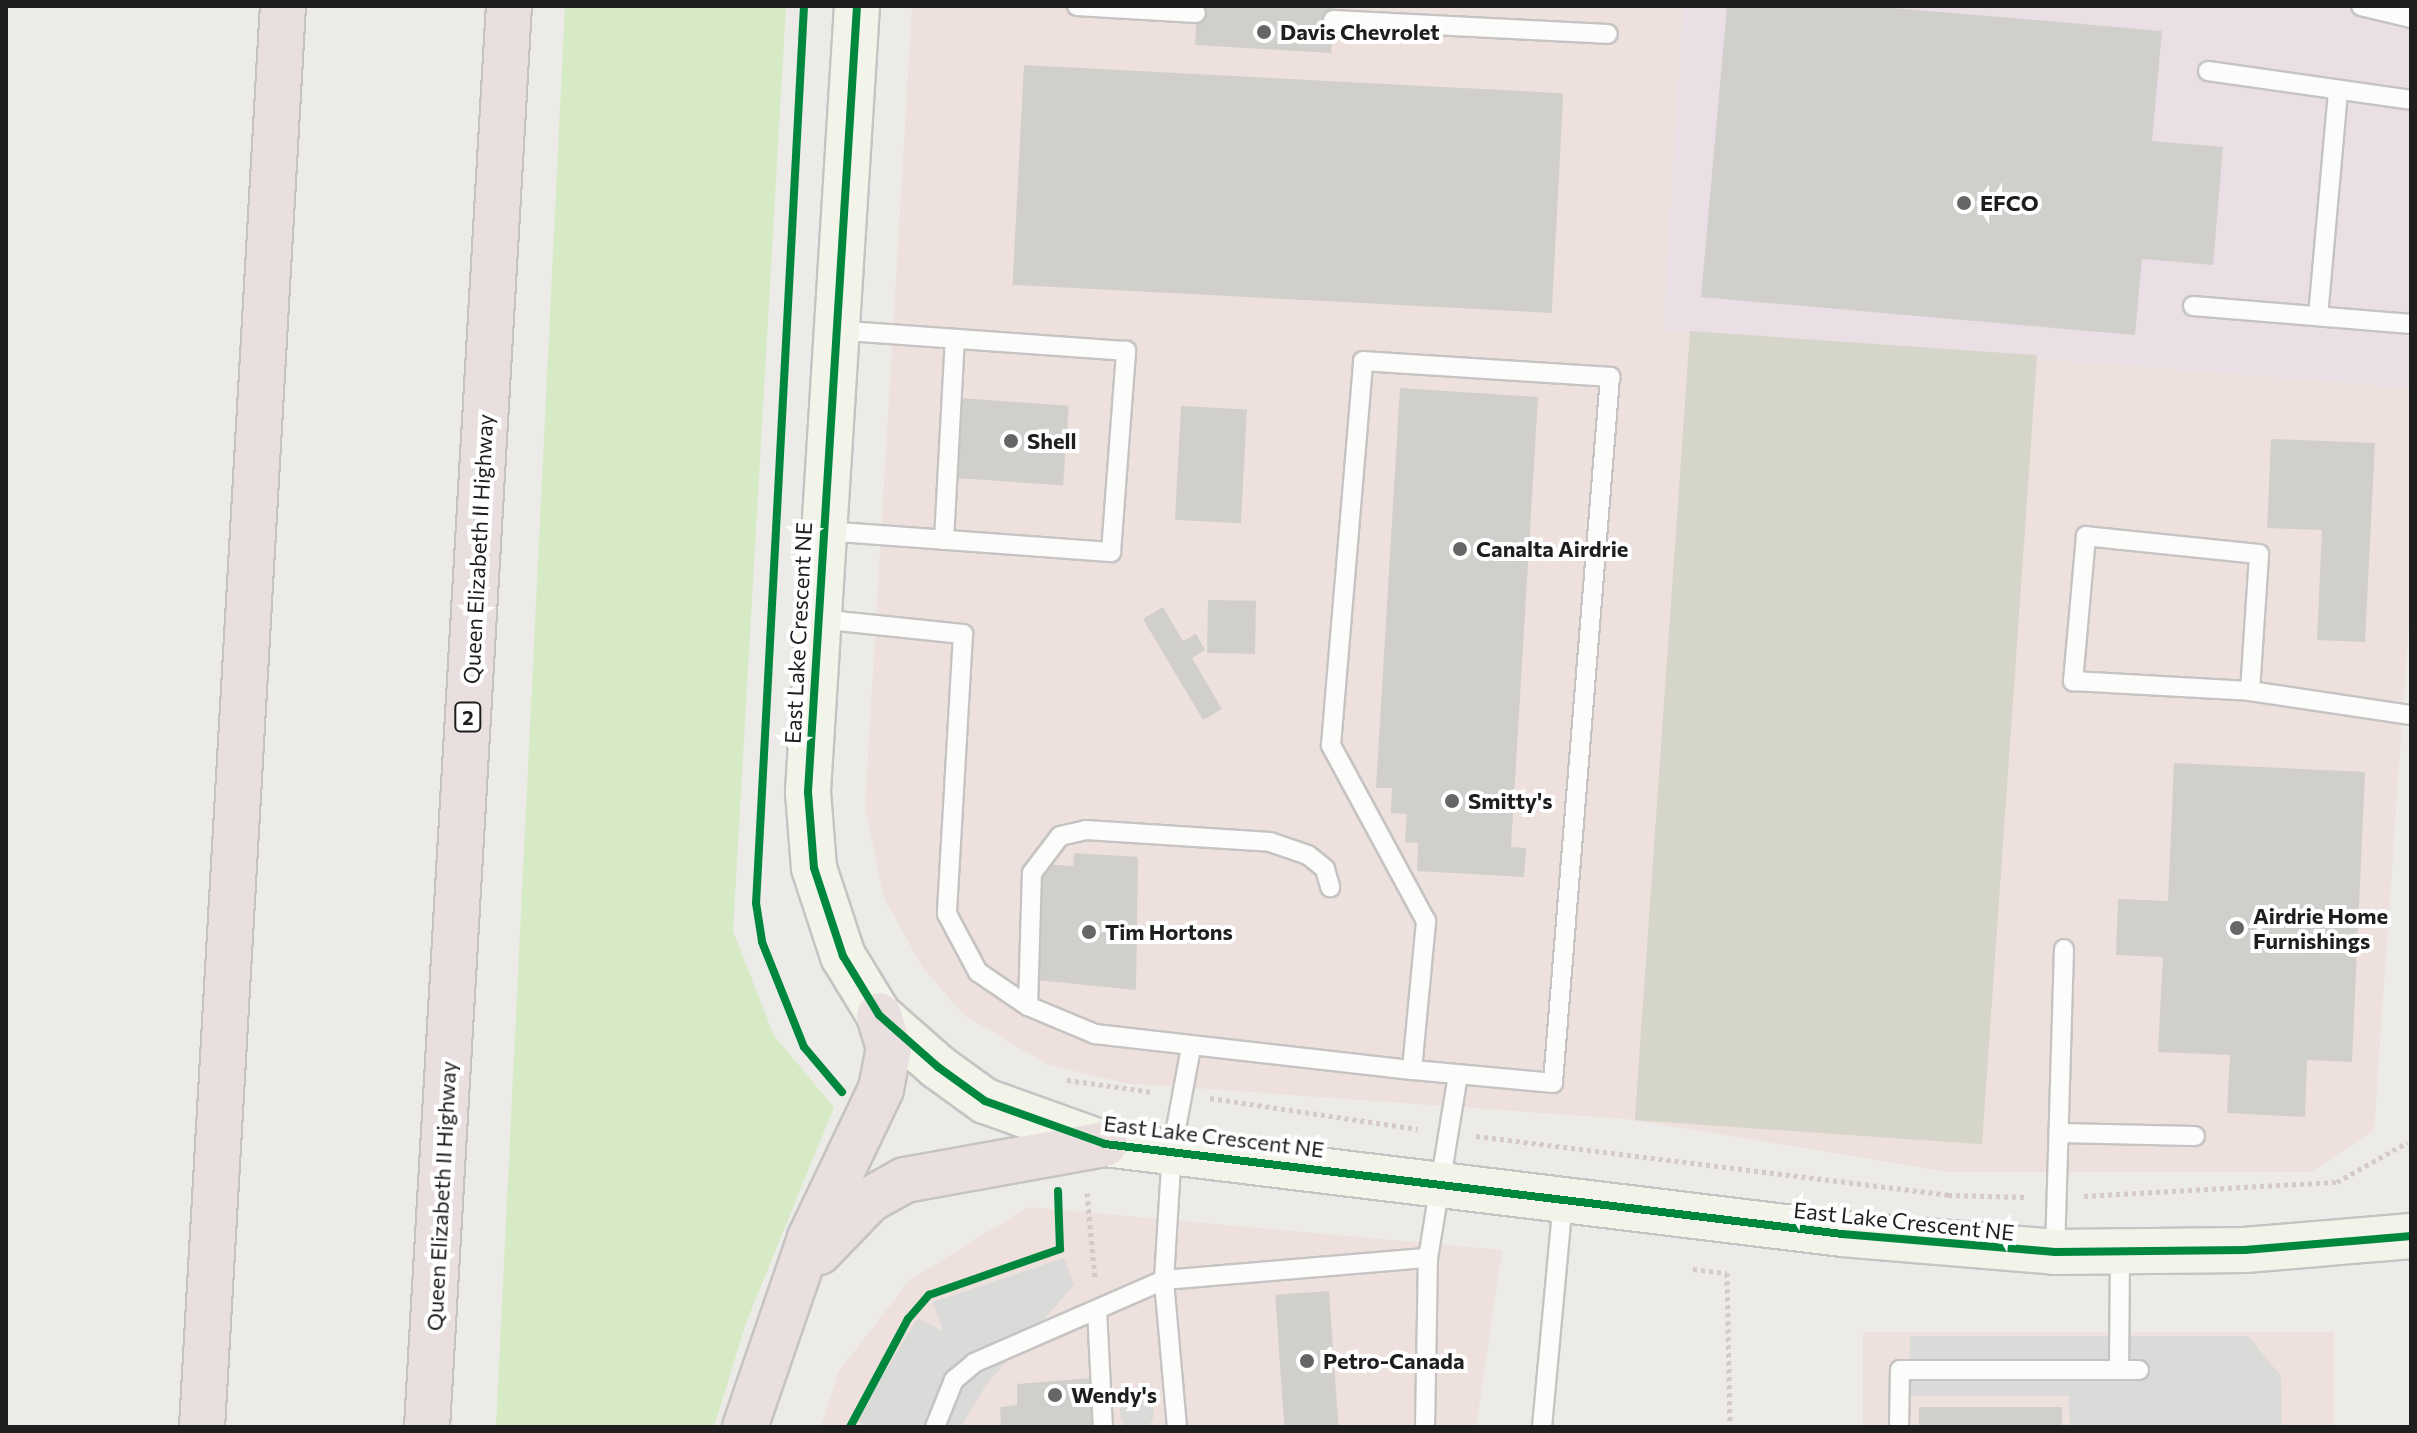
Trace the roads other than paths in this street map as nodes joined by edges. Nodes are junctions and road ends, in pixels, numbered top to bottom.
1 (283, 6) edge
2 (509, 6) edge
3 (857, 6) edge
4 (1077, 6) edge
5 (2361, 6) edge
6 (1196, 13) dead end
7 (2411, 18) edge
8 (1333, 20) dead end
9 (1608, 34) dead end
10 (2208, 71) dead end
11 (2338, 90) junction
12 (2411, 100) edge
13 (2193, 306) dead end
14 (2318, 316) junction
15 (2411, 324) edge
16 (835, 330) junction
17 (955, 339) junction
18 (821, 531) junction
19 (944, 540) junction
20 (815, 619) junction
21 (2250, 691) junction
22 (2411, 715) edge
23 (1330, 887) dead end
24 (2064, 949) dead end
25 (1028, 1006) junction
26 (879, 1015) junction
27 (1191, 1047) junction
28 (1412, 1070) junction
29 (1458, 1074) junction
30 (2059, 1133) junction
31 (2195, 1136) dead end
32 (1105, 1144) junction
33 (1172, 1150) junction
34 (1442, 1181) junction
35 (1563, 1197) junction
36 (2411, 1236) edge
37 (2120, 1251) junction
38 (2055, 1252) junction
39 (1428, 1258) junction
40 (1164, 1280) junction
41 (1097, 1310) junction
42 (771, 1347) junction
43 (2119, 1370) junction
44 (2139, 1370) dead end
45 (202, 1427) edge
46 (427, 1427) edge
47 (745, 1427) edge
48 (935, 1427) edge
49 (1103, 1427) edge
50 (1177, 1427) edge
51 (1425, 1427) edge
52 (1542, 1427) edge
53 (1899, 1427) edge

1 - 45 highway
2 - 46 highway, Queen Elizabeth II Highway / 2
3 - 16 street, East Lake Crescent NE
4 - 6 lane
5 - 7 lane
8 - 9 lane
10 - 11 lane
11 - 12 lane
11 - 14 lane
13 - 14 lane
14 - 15 lane
16 - 17 lane
16 - 18 street, East Lake Crescent NE
17 - 19 lane
17 - 19 lane
18 - 19 lane
18 - 20 street, East Lake Crescent NE
20 - 25 lane
20 - 26 street, East Lake Crescent NE
21 - 21 lane
21 - 22 lane
23 - 25 lane
24 - 30 lane
25 - 27 lane
26 - 32 street, East Lake Crescent NE
26 - 42 highway
27 - 28 lane
27 - 33 lane
28 - 29 lane
28 - 29 lane
29 - 34 lane
30 - 31 lane
30 - 38 lane
32 - 33 street, East Lake Crescent NE
32 - 42 highway
33 - 34 street, East Lake Crescent NE
33 - 40 lane
34 - 35 street, East Lake Crescent NE
34 - 39 lane
35 - 38 street, East Lake Crescent NE
35 - 52 lane
36 - 37 street, East Lake Crescent NE
37 - 38 street, East Lake Crescent NE
37 - 43 lane
39 - 40 lane
39 - 51 lane
40 - 41 lane
40 - 50 lane
41 - 48 lane
41 - 49 lane
42 - 47 highway
43 - 44 lane
43 - 53 lane

